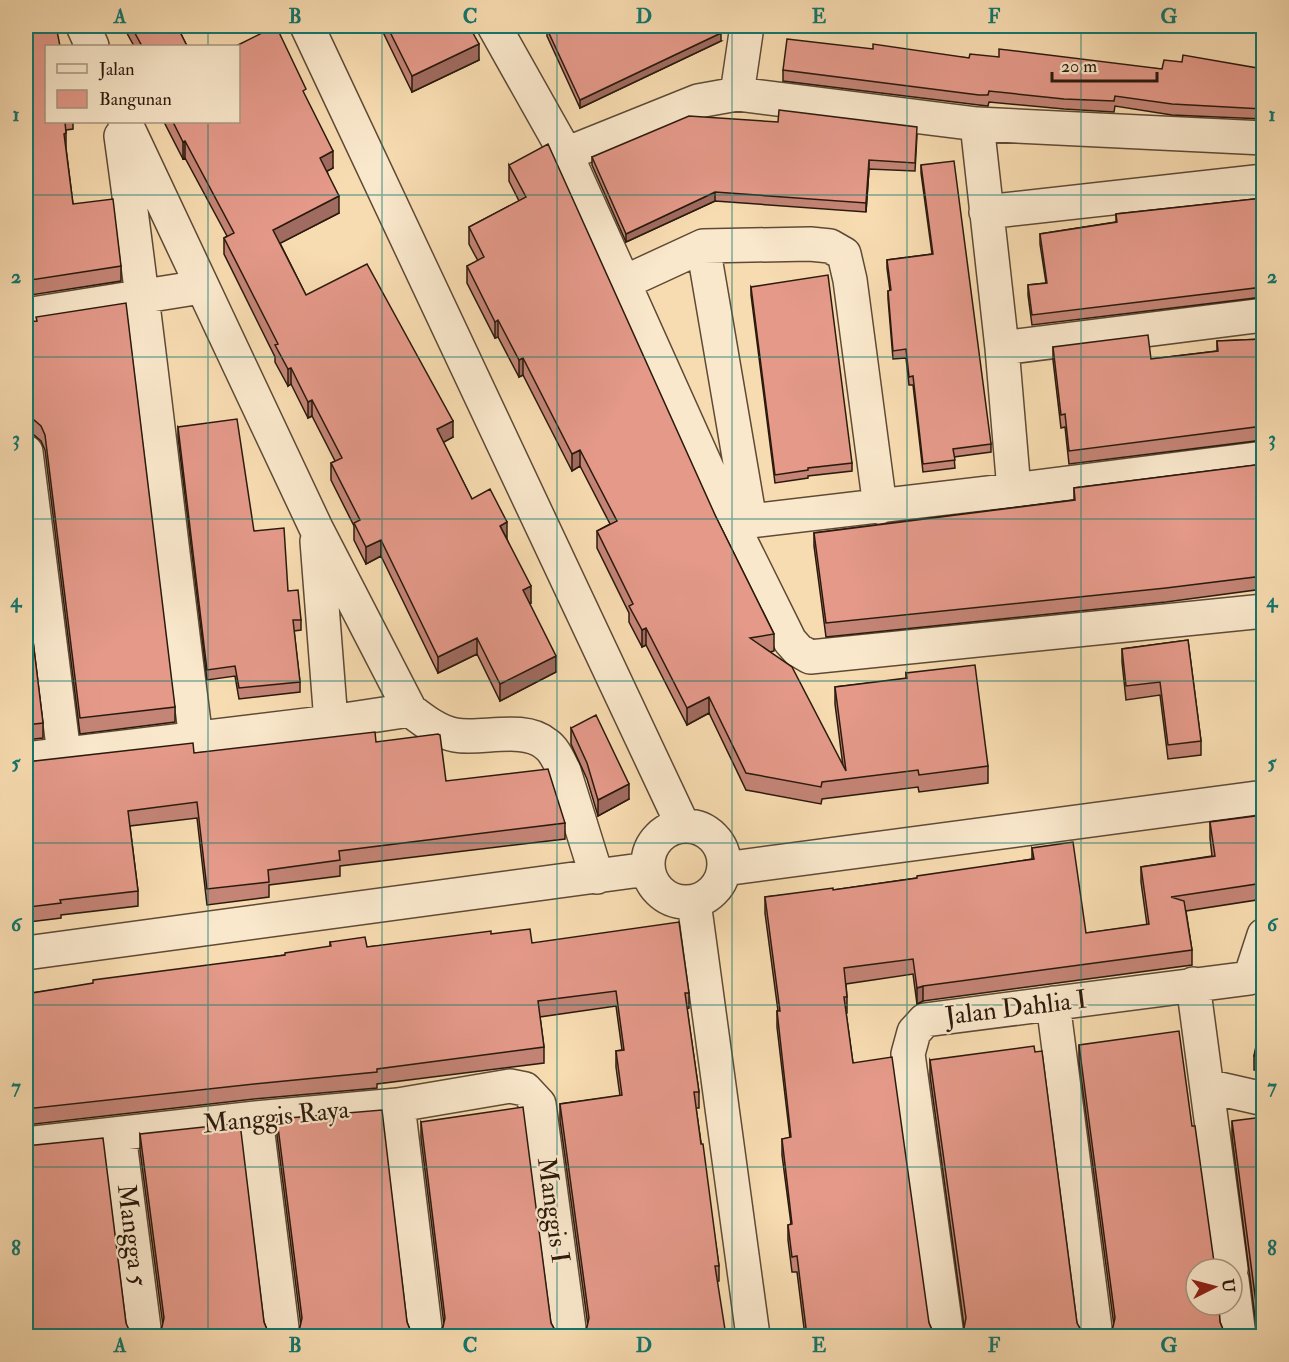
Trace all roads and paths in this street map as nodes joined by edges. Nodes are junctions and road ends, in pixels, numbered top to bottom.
1 (83, 26) edge
2 (307, 26) edge
3 (495, 26) edge
4 (747, 26) edge
5 (92, 45) edge
6 (737, 94) junction
7 (119, 123) edge
8 (125, 123) edge
9 (976, 123) junction
10 (1263, 138) edge
11 (566, 154) junction
12 (1263, 181) edge
13 (986, 212) junction
14 (704, 246) junction
15 (625, 282) junction
16 (201, 287) junction
17 (143, 295) junction
18 (26, 315) edge
19 (1263, 315) edge
20 (1002, 348) junction
21 (26, 452) edge
22 (1263, 458) edge
23 (1014, 490) junction
24 (880, 507) junction
25 (742, 523) junction
26 (315, 528) junction
27 (1263, 611) edge
28 (410, 710) junction
29 (331, 722) junction
30 (196, 739) junction
31 (64, 754) junction
32 (26, 759) edge
33 (1263, 797) edge
34 (683, 826) junction
35 (648, 869) junction
36 (724, 869) junction
37 (597, 877) junction
38 (693, 902) junction
39 (1263, 935) edge
40 (26, 953) edge
41 (1193, 984) junction
42 (1053, 1003) junction
43 (1207, 1086) junction
44 (525, 1089) joint
45 (1263, 1099) edge
46 (398, 1105) junction
47 (256, 1118) junction
48 (119, 1134) junction
49 (26, 1144) edge
50 (1229, 1257) edge
51 (1237, 1317) edge
52 (145, 1336) edge
53 (283, 1336) edge
54 (426, 1336) edge
55 (570, 1336) edge
56 (753, 1336) edge
57 (947, 1336) edge
58 (1096, 1336) edge
59 (1239, 1336) edge

1 - 5 street
2 - 34 street
3 - 11 street
4 - 6 street
6 - 9 street
6 - 11 street
7 - 17 street
8 - 16 street
9 - 10 street
9 - 13 street
11 - 15 street
12 - 13 street
13 - 20 street
14 - 15 street
14 - 24 street
14 - 25 street
15 - 25 street
16 - 17 street
16 - 26 street
17 - 18 street
17 - 30 street
19 - 20 street
20 - 23 street
21 - 31 street
22 - 23 street
23 - 24 street
24 - 25 street
25 - 27 street
26 - 28 street
26 - 29 street
28 - 29 street
28 - 37 street
29 - 30 street
30 - 31 street
31 - 32 street
33 - 36 street
34 - 35 street
34 - 36 street
35 - 37 street
35 - 38 street
36 - 38 street
37 - 40 street
38 - 56 street
39 - 41 street, Jalan Dahlia I
41 - 42 street, Jalan Dahlia I
41 - 43 street
42 - 57 street, Jalan Dahlia I
42 - 58 street
43 - 45 street
43 - 50 street
44 - 46 street, Manggis Raya
44 - 55 street, Manggis I
46 - 47 street, Manggis Raya
46 - 54 street
47 - 48 street, Manggis Raya
47 - 53 street
48 - 49 street, Manggis Raya
48 - 52 street, Mangga 5
51 - 59 street

